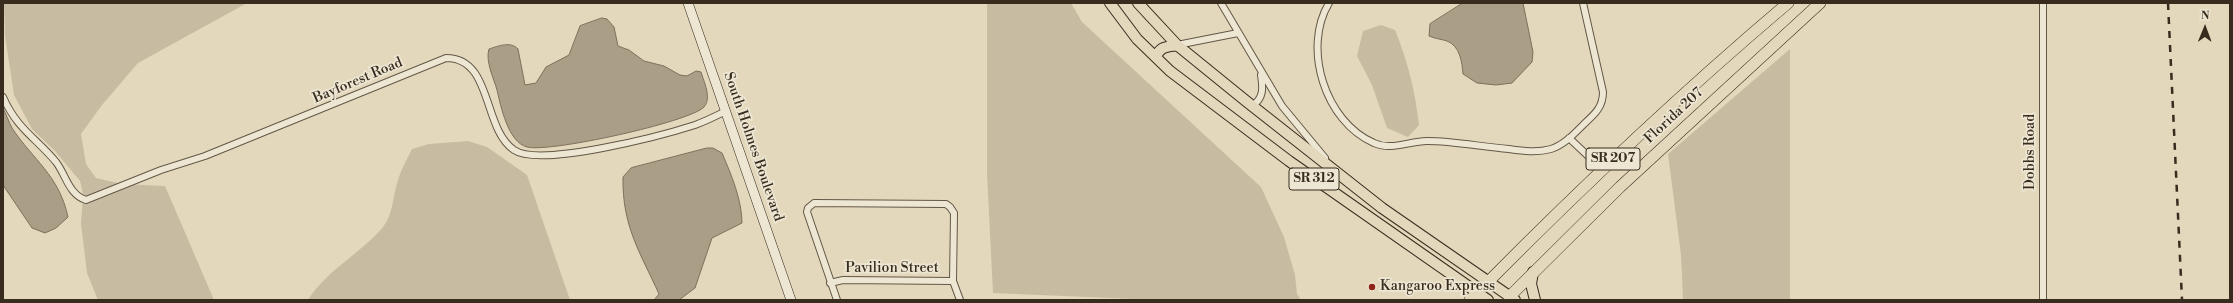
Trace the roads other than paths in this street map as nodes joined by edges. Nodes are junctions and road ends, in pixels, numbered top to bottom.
1 (688, 3) edge
2 (1110, 3) edge
3 (1138, 3) edge
4 (1221, 3) edge
5 (1329, 3) edge
6 (1583, 3) edge
7 (1788, 3) edge
8 (1820, 3) edge
9 (2043, 3) edge
10 (1238, 33) junction
11 (1177, 45) junction
12 (1156, 57) junction
13 (1260, 70) junction
14 (3, 97) edge
15 (1252, 106) junction
16 (726, 111) junction
17 (1569, 138) junction
18 (1602, 169) junction
19 (1339, 174) junction
20 (1533, 272) junction
21 (953, 281) junction
22 (1488, 282) junction
23 (830, 283) junction
24 (1473, 296) edge
25 (1510, 299) edge
26 (791, 300) edge
27 (837, 300) edge
28 (960, 300) edge
29 (1488, 300) edge
30 (1535, 300) edge
31 (2043, 300) edge

1 - 16 main road, South Holmes Boulevard
2 - 12 main road, SR 312
3 - 11 main road, SR 312
4 - 10 street
5 - 17 street
6 - 17 street
7 - 18 highway, SR 207
8 - 20 highway, Florida 207 / SR 207
9 - 31 street, Dobbs Road
10 - 11 street
10 - 13 street
11 - 12 main road
11 - 15 main road, SR 312
12 - 24 main road, SR 312
13 - 15 street
13 - 19 street
14 - 16 street, Bayforest Road
15 - 19 main road, SR 312
16 - 26 main road, South Holmes Boulevard
17 - 18 street
18 - 22 highway, SR 207
19 - 22 main road, SR 312
20 - 25 highway, Florida 207 / SR 207
20 - 30 main road
21 - 23 street, Pavilion Street
21 - 23 street
21 - 28 street
22 - 24 main road, SR 207
22 - 25 main road, SR 312
23 - 27 street
24 - 29 main road, SR 312

